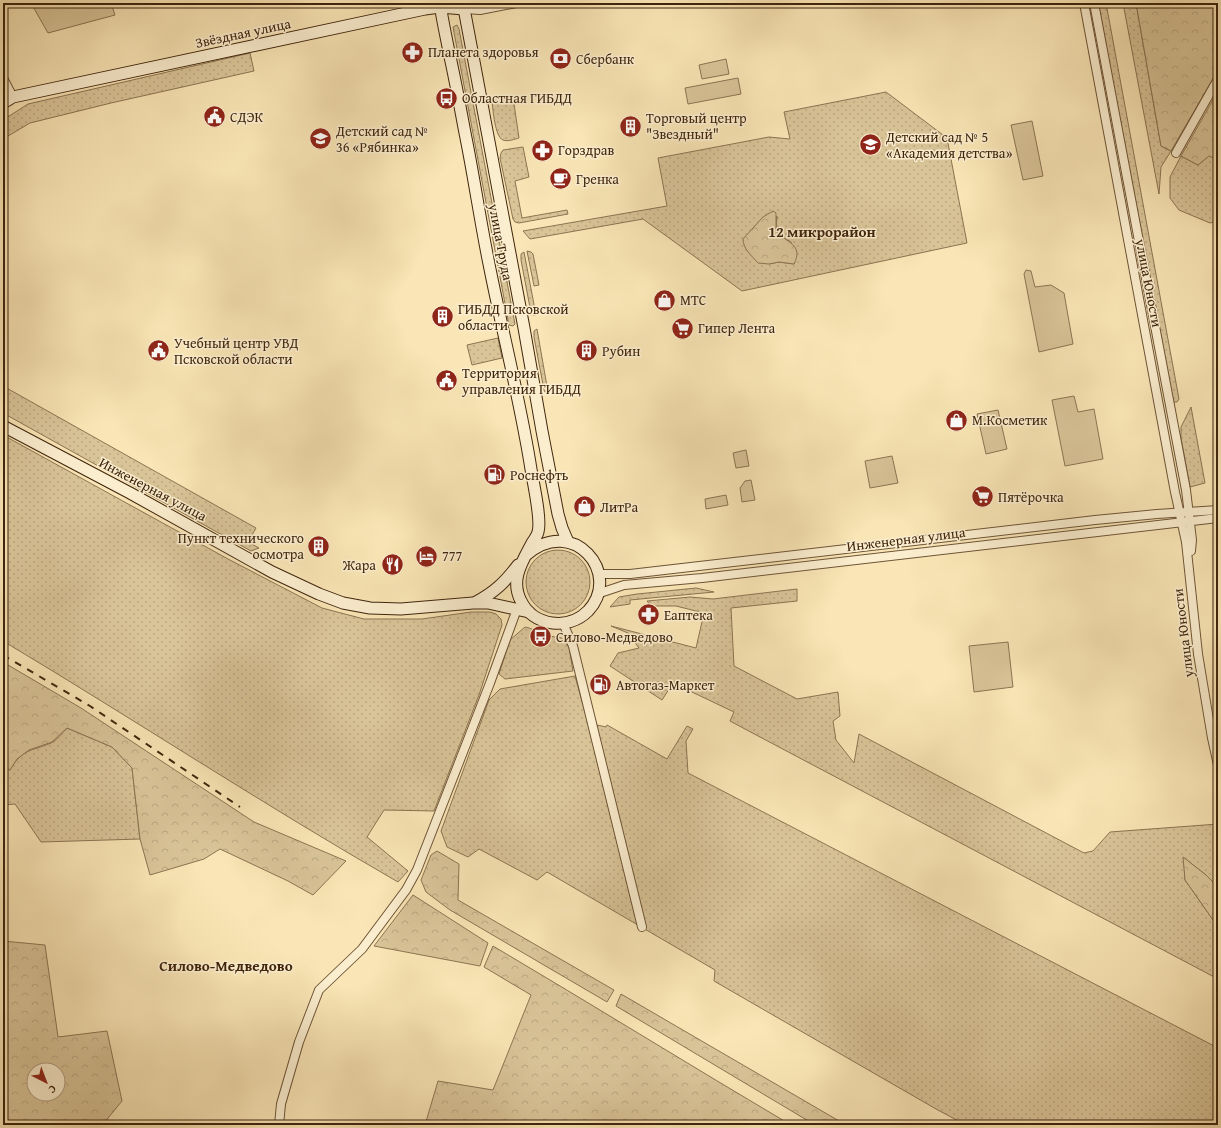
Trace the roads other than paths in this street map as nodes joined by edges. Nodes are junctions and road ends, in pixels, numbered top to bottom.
1 (516, 3) edge
2 (1084, 3) edge
3 (1094, 3) edge
4 (440, 5) edge
5 (463, 6) edge
6 (3, 78) edge
7 (1218, 79) edge
8 (8, 100) edge
9 (1176, 153) dead end
10 (3, 426) edge
11 (1218, 510) edge
12 (1180, 512) junction
13 (1188, 512) junction
14 (1218, 518) edge
15 (1185, 522) junction
16 (568, 542) junction
17 (524, 558) junction
18 (598, 574) junction
19 (598, 594) junction
20 (474, 603) junction
21 (517, 609) junction
22 (529, 612) junction
23 (564, 623) junction
24 (1218, 765) edge
25 (642, 927) dead end
26 (278, 1125) edge

1 - 5 street, Звёздная улица
2 - 12 street, улица Юности
3 - 13 street, улица Юности
4 - 5 main road, Звёздная улица
4 - 8 main road, Звёздная улица
4 - 17 main road, улица Труда
5 - 16 main road, улица Труда
6 - 8 street
7 - 9 street
10 - 20 main road, Инженерная улица
11 - 13 street, Инженерная улица
12 - 13 street, Инженерная улица
12 - 15 street, улица Юности
12 - 18 street, Инженерная улица
13 - 15 street, улица Юности
14 - 15 street, Инженерная улица
15 - 19 street, Инженерная улица
15 - 24 street, улица Юности
16 - 17 main road, Инженерная улица
16 - 18 main road
17 - 20 main road, Инженерная улица
17 - 22 main road, Инженерная улица
18 - 19 main road
19 - 23 main road, Инженерная улица
20 - 21 main road, Инженерная улица
21 - 22 main road, Инженерная улица
21 - 26 street
22 - 23 main road, Инженерная улица
23 - 25 street

